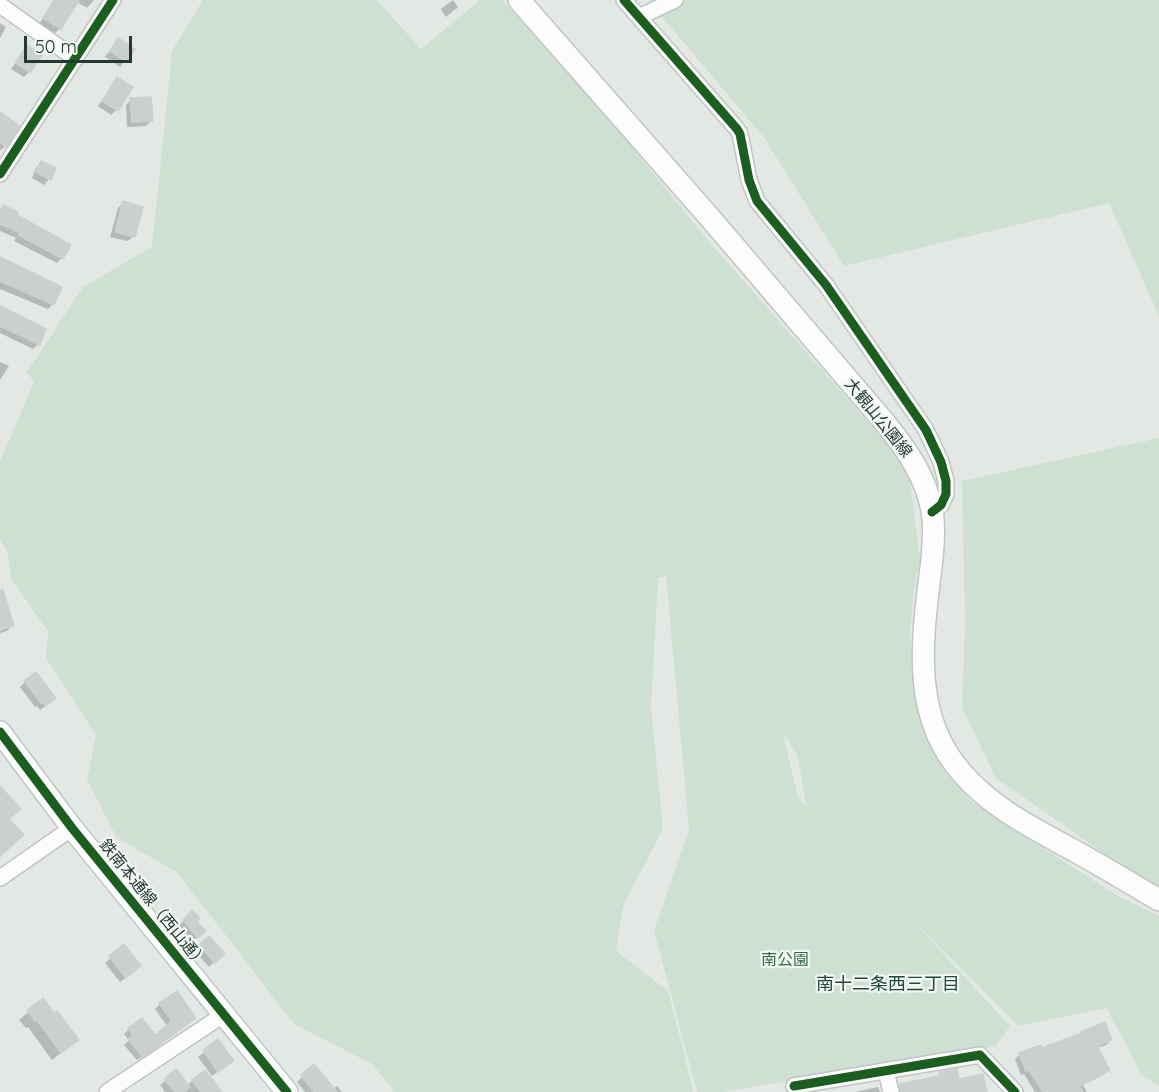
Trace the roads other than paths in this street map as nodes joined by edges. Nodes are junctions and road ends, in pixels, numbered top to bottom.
1 (113, 0) edge
2 (519, 0) edge
3 (624, 0) edge
4 (675, 0) edge
5 (0, 5) edge
6 (639, 17) junction
7 (76, 59) junction
8 (0, 174) edge
9 (932, 512) junction
10 (0, 732) edge
11 (72, 828) junction
12 (0, 878) edge
13 (1159, 900) edge
14 (223, 1016) junction
15 (886, 1071) junction
16 (794, 1086) dead end
17 (284, 1091) edge
18 (107, 1092) edge
19 (891, 1092) edge
20 (1015, 1092) edge

1 - 7 street
2 - 9 main road, 大観山公園線
3 - 6 street
4 - 6 street
5 - 7 street
6 - 9 street
7 - 8 street
9 - 13 main road, 大観山公園線
10 - 11 main road, 鉄南本通線（西山通）
11 - 12 street
11 - 14 main road, 鉄南本通線（西山通）
14 - 17 main road, 鉄南本通線（西山通）
14 - 18 street
15 - 16 street
15 - 19 street
15 - 20 street

